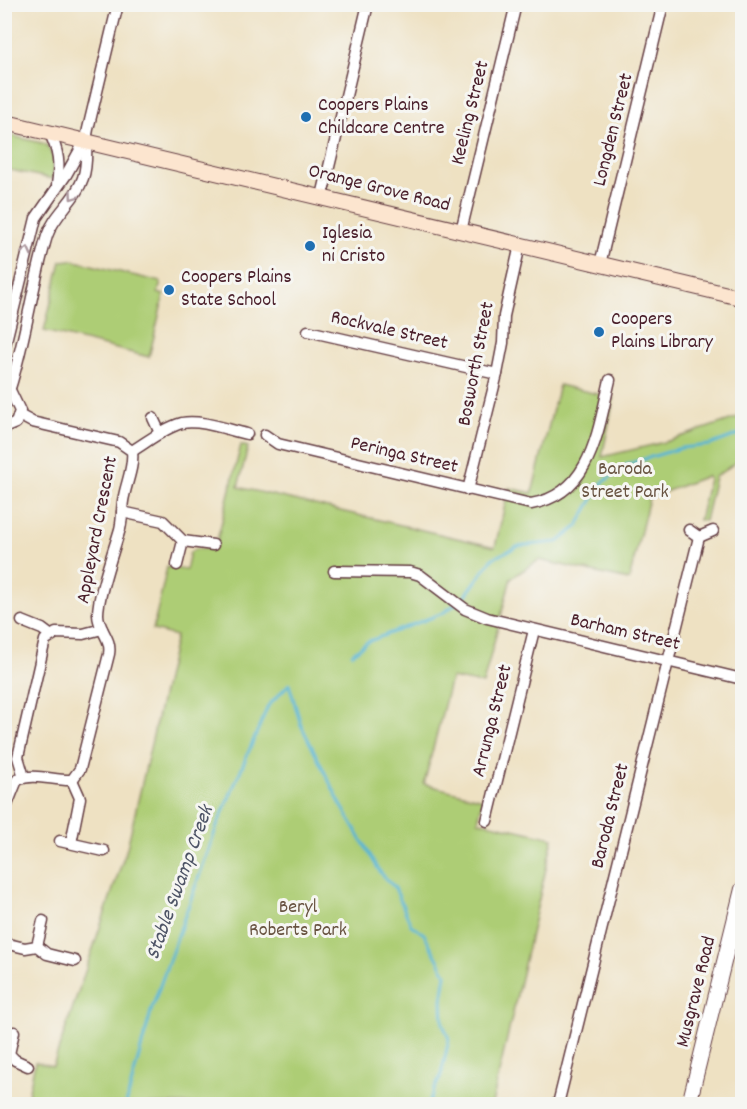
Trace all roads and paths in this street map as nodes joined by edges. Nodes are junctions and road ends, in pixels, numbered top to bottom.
1 (118, 4) edge
2 (368, 4) edge
3 (516, 4) edge
4 (663, 4) edge
5 (4, 122) edge
6 (50, 132) junction
7 (85, 141) junction
8 (57, 186) junction
9 (322, 196) junction
10 (461, 231) junction
11 (520, 245) junction
12 (600, 264) junction
13 (742, 294) edge
14 (308, 331) dead end
15 (4, 349) edge
16 (496, 374) junction
17 (610, 380) dead end
18 (7, 384) edge
19 (19, 415) junction
20 (153, 418) dead end
21 (4, 428) edge
22 (160, 433) junction
23 (247, 434) dead end
24 (265, 435) dead end
25 (132, 451) junction
26 (468, 490) junction
27 (122, 512) junction
28 (688, 530) dead end
29 (713, 531) dead end
30 (699, 537) junction
31 (183, 541) junction
32 (213, 545) dead end
33 (177, 565) dead end
34 (334, 571) dead end
35 (22, 621) dead end
36 (102, 629) junction
37 (534, 630) junction
38 (50, 635) junction
39 (667, 662) junction
40 (742, 679) edge
41 (24, 777) junction
42 (72, 780) junction
43 (4, 812) edge
44 (487, 821) dead end
45 (60, 841) dead end
46 (71, 843) junction
47 (104, 851) dead end
48 (742, 889) edge
49 (43, 921) dead end
50 (4, 944) edge
51 (736, 944) edge
52 (37, 946) junction
53 (75, 961) dead end
54 (14, 1032) dead end
55 (7, 1054) edge
56 (28, 1066) dead end
57 (558, 1104) edge
58 (689, 1104) edge

1 - 7 street
2 - 9 street
3 - 10 street, Keeling Street
4 - 12 street, Longden Street
5 - 6 main road, Orange Grove Road
6 - 7 main road, Orange Grove Road
6 - 8 street
7 - 8 street
7 - 9 main road, Orange Grove Road
7 -> 18 street
15 -> 8 street
9 - 10 main road, Orange Grove Road
10 - 11 main road, Orange Grove Road
11 - 12 main road, Orange Grove Road
11 - 16 street, Bosworth Street
12 - 13 main road, Orange Grove Road
14 - 16 street, Rockvale Street
16 - 26 street, Bosworth Street
17 - 26 street, Peringa Street
18 - 19 street
19 - 21 street
19 - 25 street, Appleyard Crescent
20 - 22 street
22 - 23 street
22 - 25 street
24 - 26 street, Peringa Street
25 - 27 street, Appleyard Crescent
27 - 31 street
27 - 36 street, Appleyard Crescent
28 - 30 street
29 - 30 street
30 - 39 street, Baroda Street
31 - 32 street
31 - 33 street
34 - 37 street, Barham Street
35 - 38 street
36 - 38 street
36 - 42 street, Appleyard Crescent
37 - 39 street, Barham Street
37 - 44 street, Arrunga Street
38 - 41 street
39 - 40 street, Barham Street
39 - 57 street, Baroda Street
41 - 42 street
41 - 43 street
42 - 46 street
45 - 46 street
46 - 47 street
48 - 51 street, Musgrave Road
49 - 52 street
50 - 52 street
51 - 58 street, Musgrave Road
52 - 53 street
54 - 55 street
55 - 56 street

